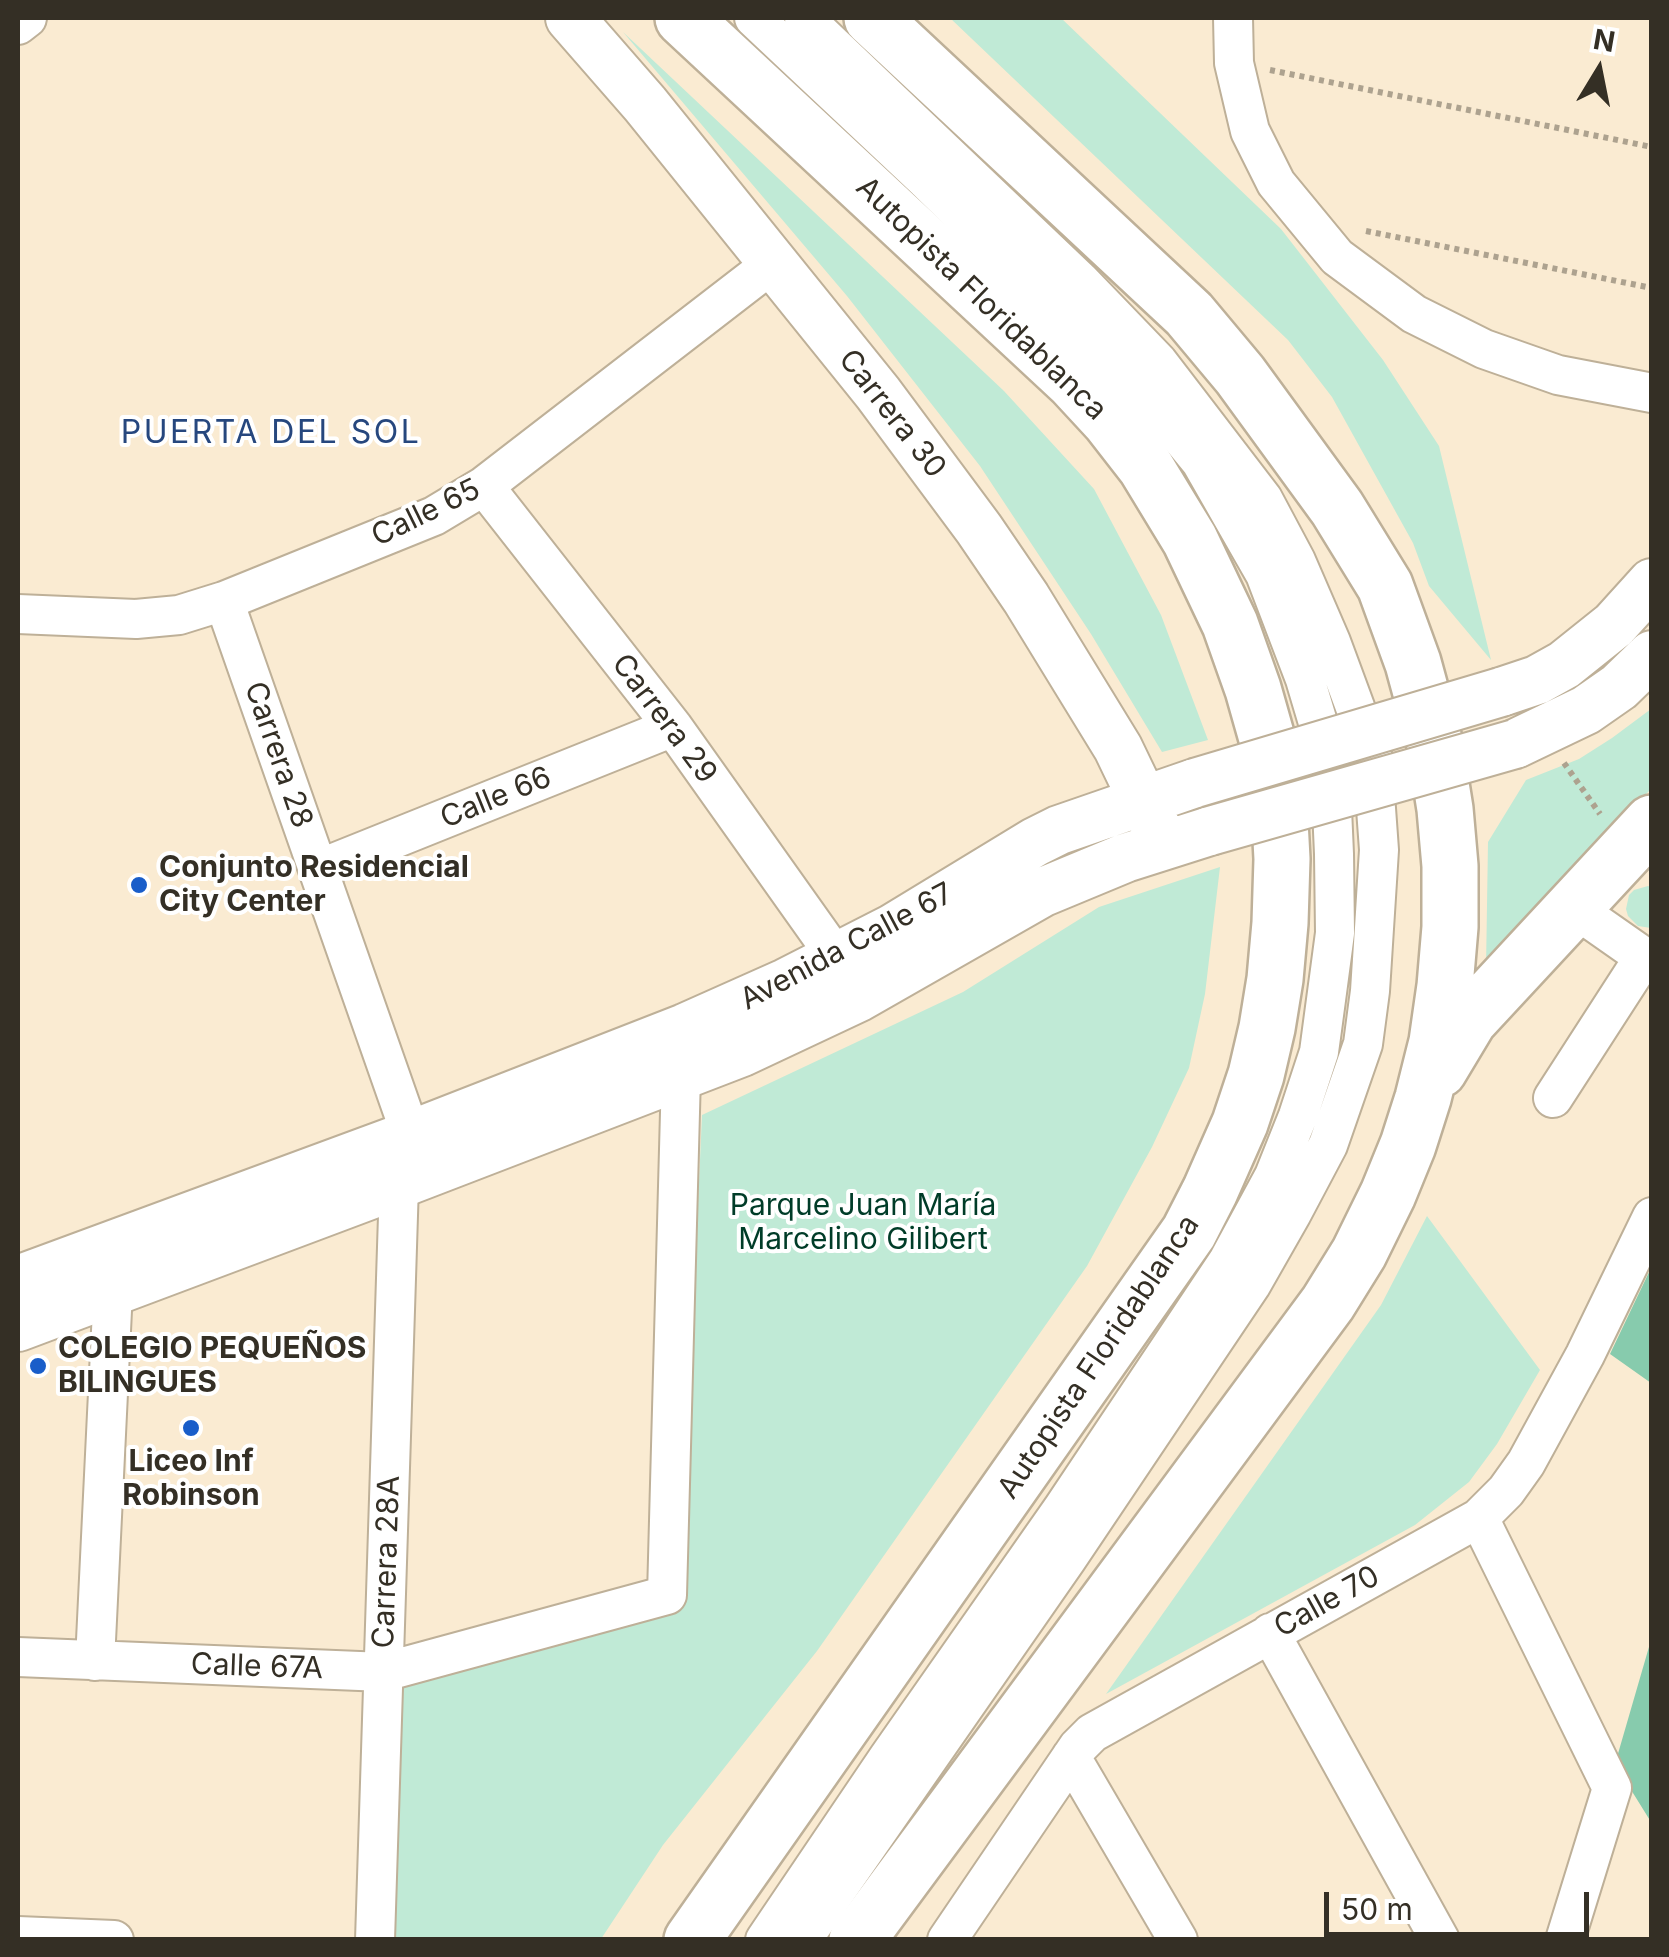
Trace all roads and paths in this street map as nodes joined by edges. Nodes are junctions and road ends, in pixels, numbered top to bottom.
1 (27, 18) edge
2 (570, 18) edge
3 (682, 18) edge
4 (754, 18) edge
5 (804, 18) edge
6 (872, 18) edge
7 (1234, 18) edge
8 (18, 25) edge
9 (1234, 63) junction
10 (1652, 147) edge
11 (1306, 219) junction
12 (773, 263) junction
13 (1652, 288) edge
14 (1652, 393) edge
15 (484, 486) junction
16 (1652, 583) edge
17 (224, 601) junction
18 (18, 614) edge
19 (1652, 655) edge
20 (672, 727) junction
21 (1537, 749) junction
22 (1143, 800) junction
23 (1636, 835) edge
24 (1164, 845) junction
25 (318, 869) junction
26 (1574, 908) junction
27 (838, 958) junction
28 (1648, 959) edge
29 (681, 1075) junction
30 (1422, 1098) junction
31 (1552, 1098) dead end
32 (411, 1135) junction
33 (400, 1184) junction
34 (1652, 1218) edge
35 (115, 1244) junction
36 (18, 1280) edge
37 (113, 1291) junction
38 (18, 1326) edge
39 (1479, 1518) junction
40 (1270, 1633) junction
41 (18, 1658) edge
42 (96, 1660) junction
43 (384, 1672) junction
44 (1072, 1757) junction
45 (18, 1936) edge
46 (114, 1940) edge
47 (375, 1940) edge
48 (692, 1940) edge
49 (765, 1940) edge
50 (802, 1940) edge
51 (857, 1940) edge
52 (946, 1940) edge
53 (1178, 1940) edge
54 (1440, 1940) edge
55 (1565, 1940) edge

1 - 8 street
2 - 12 main road, Carrera 30
3 - 48 highway, Autopista Floridablanca
4 - 49 street
5 - 50 street
6 - 30 highway
7 - 9 street
9 - 10 path
9 - 11 street
11 - 13 path
11 - 14 street
12 - 15 street, Calle 65
12 - 22 main road, Carrera 30
15 - 17 street, Calle 65
15 - 20 street, Carrera 29
16 - 22 main road, Avenida Calle 67, bridge
17 - 18 street, Calle 65
17 - 25 street, Carrera 28
19 - 21 main road, Avenida Calle 67
20 - 25 street, Calle 66
20 - 27 street, Carrera 29
21 - 23 path
21 - 24 main road, Avenida Calle 67, bridge
22 - 24 main road, Carrera 30
22 - 27 main road, Avenida Calle 67
23 - 26 highway
24 - 29 main road, Avenida Calle 67
25 - 32 street, Carrera 28
26 - 28 street
26 - 30 highway
27 - 32 main road, Avenida Calle 67
28 - 31 street
29 - 33 main road, Avenida Calle 67
29 - 43 street, Calle 67A
30 - 51 highway
32 - 35 main road, Avenida Calle 67
33 - 37 main road, Avenida Calle 67
33 - 43 street, Carrera 28A
34 - 39 street, Calle 70
35 - 36 main road, Avenida Calle 67
35 - 37 street
37 - 38 main road, Avenida Calle 67
37 - 42 street
39 - 40 street, Calle 70
39 - 55 street
40 - 44 street, Calle 70
40 - 54 street
41 - 42 street, Calle 67A
42 - 43 street, Calle 67A
43 - 47 street, Carrera 28A
44 - 52 street, Calle 70
44 - 53 street
45 - 46 street

